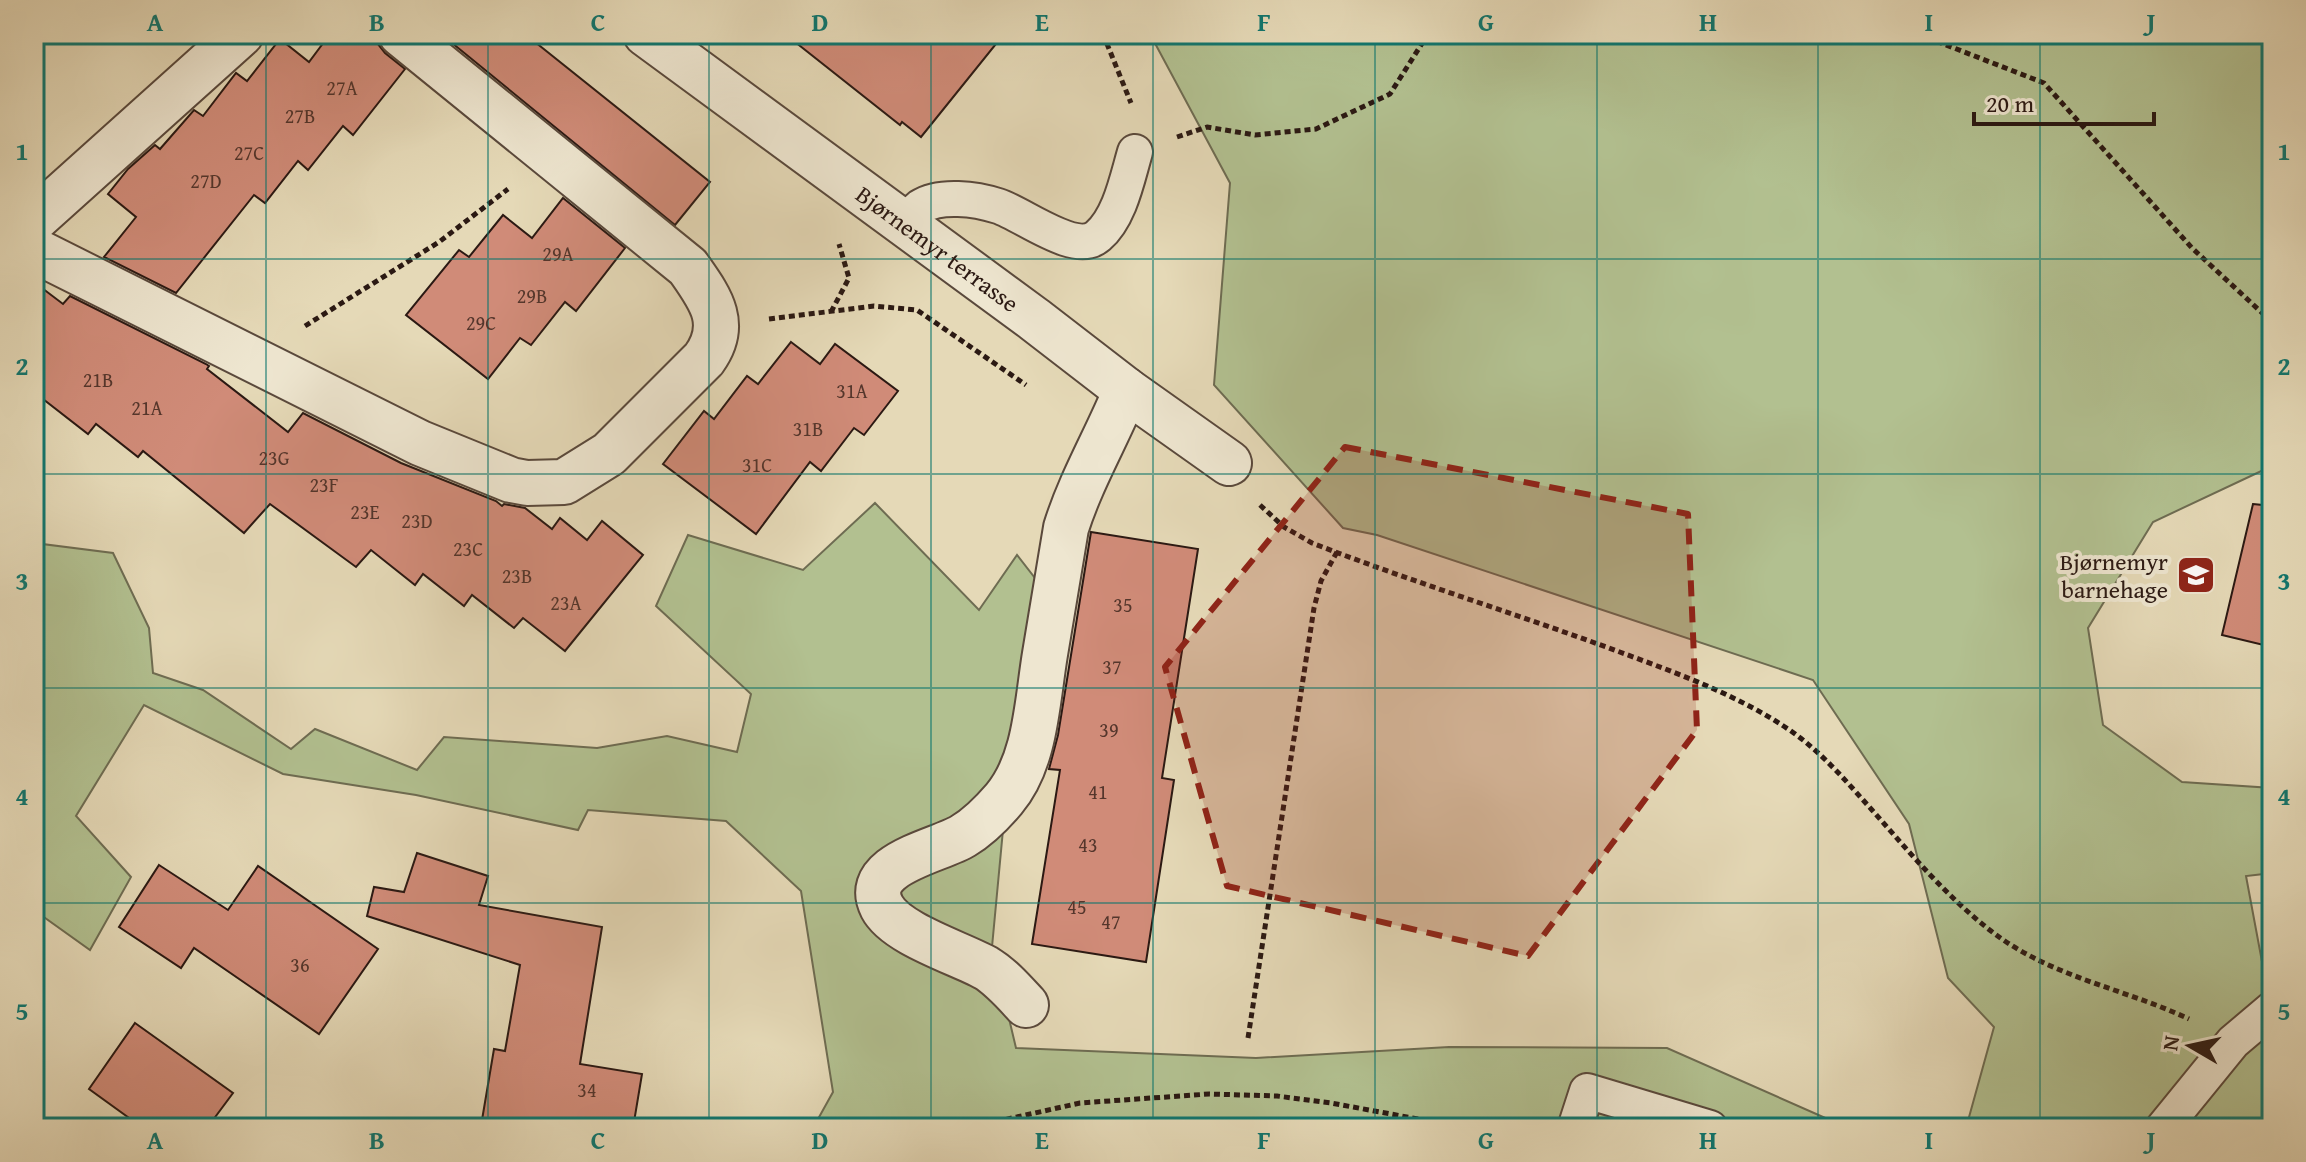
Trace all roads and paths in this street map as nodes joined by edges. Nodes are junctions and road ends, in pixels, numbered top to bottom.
1 (241, 34) edge
2 (401, 34) edge
3 (646, 34) edge
4 (1103, 34) edge
5 (1428, 34) edge
6 (1918, 34) edge
7 (1135, 152) junction
8 (547, 153) junction
9 (34, 220) edge
10 (902, 224) junction
11 (34, 250) edge
12 (2272, 322) edge
13 (716, 324) junction
14 (256, 362) junction
15 (1029, 388) dead end
16 (1126, 390) junction
17 (1229, 463) joint
18 (1337, 552) junction
19 (1026, 1005) dead end
20 (2272, 1009) edge
21 (1248, 1038) dead end
22 (2233, 1042) junction
23 (967, 1128) edge
24 (1467, 1128) edge
25 (1575, 1128) edge
26 (1710, 1128) edge
27 (2163, 1128) edge

1 - 9 street
2 - 8 street
3 - 10 street, Bjørnemyr terrasse
4 - 7 path
5 - 7 path
6 - 12 path
7 - 10 lane
8 - 13 street
8 - 14 path
10 - 16 street, Bjørnemyr terrasse
11 - 14 street
13 - 14 street
13 - 15 path
16 - 17 street, Bjørnemyr terrasse
16 - 19 street
17 - 18 path
18 - 21 path
18 - 22 path
20 - 22 lane
22 - 27 lane
23 - 24 path
25 - 26 lane

